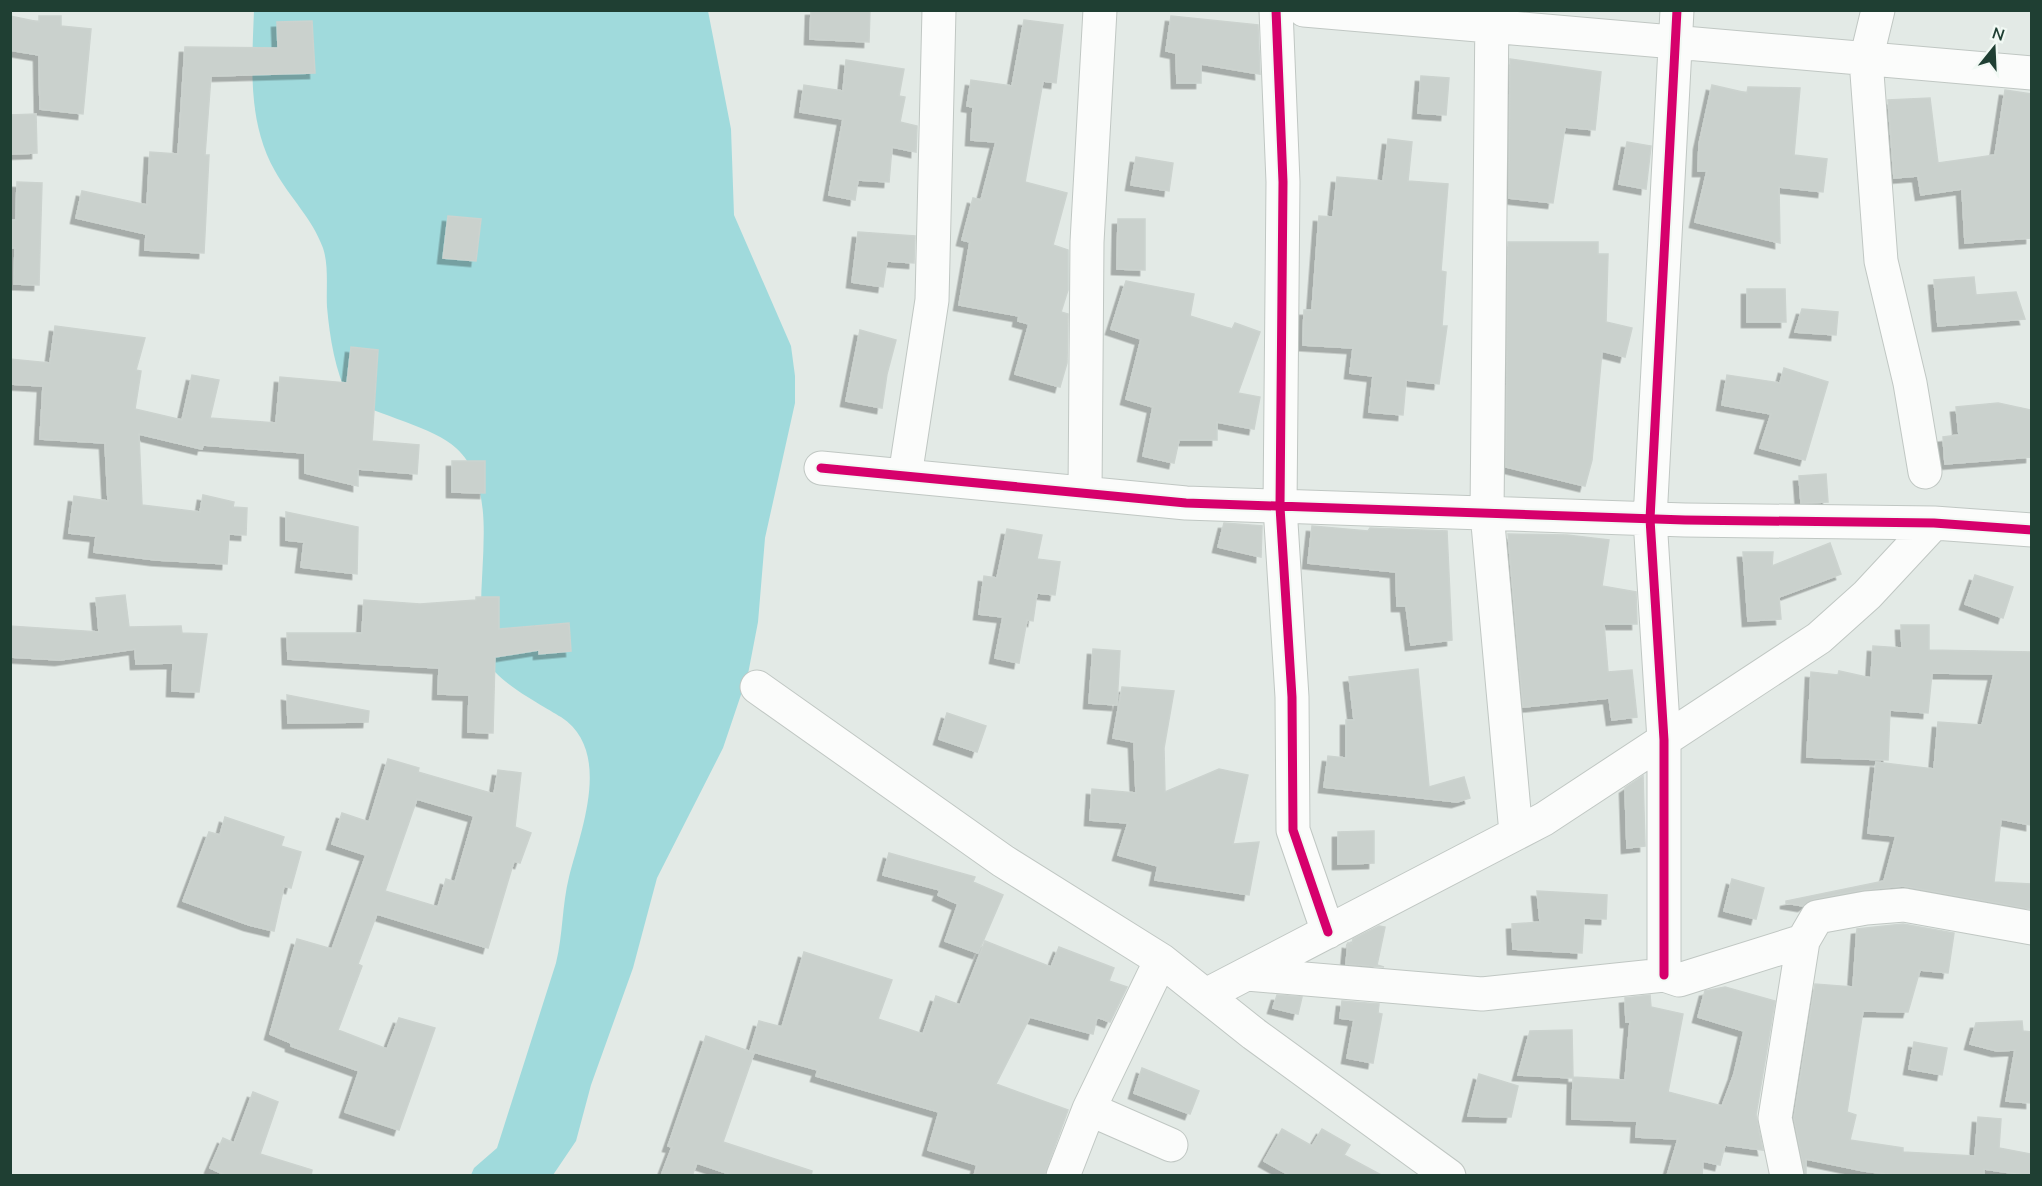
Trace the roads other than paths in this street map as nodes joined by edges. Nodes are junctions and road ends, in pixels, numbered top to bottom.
1 (939, 10) edge
2 (1100, 10) edge
3 (1276, 10) edge
4 (1304, 10) edge
5 (1677, 10) edge
6 (1878, 10) edge
7 (1491, 19) edge
8 (1674, 44) junction
9 (1866, 60) junction
10 (2031, 73) edge
11 (821, 468) dead end
12 (1925, 472) dead end
13 (906, 476) junction
14 (1085, 494) junction
15 (1280, 507) junction
16 (1487, 513) junction
17 (1650, 519) junction
18 (1934, 523) junction
19 (2031, 530) edge
20 (757, 687) dead end
21 (1664, 740) junction
22 (1516, 833) junction
23 (2031, 928) edge
24 (1328, 932) junction
25 (1803, 941) junction
26 (1161, 960) junction
27 (1246, 974) junction
28 (1664, 975) junction
29 (1206, 995) junction
30 (1089, 1109) junction
31 (1171, 1145) dead end
32 (1063, 1176) edge
33 (1449, 1176) edge
34 (1787, 1176) edge

1 - 13 street
2 - 14 street
3 - 15 street
4 - 7 street
5 - 8 street
6 - 9 street
7 - 8 street
7 - 16 street
8 - 9 street
8 - 17 street
9 - 10 street
9 - 12 street
11 - 13 street
13 - 14 street
14 - 15 street
15 - 16 street
15 - 24 street
16 - 17 street
16 - 22 street
17 - 18 street
17 - 21 street
18 - 19 street
18 - 21 street
20 - 26 street
21 - 22 street
21 - 28 street
22 - 24 street
23 - 25 street
24 - 27 street
25 - 28 street
25 - 34 street
26 - 29 street
26 - 30 street
27 - 28 street
27 - 29 street
29 - 33 street
30 - 31 street
30 - 32 street

